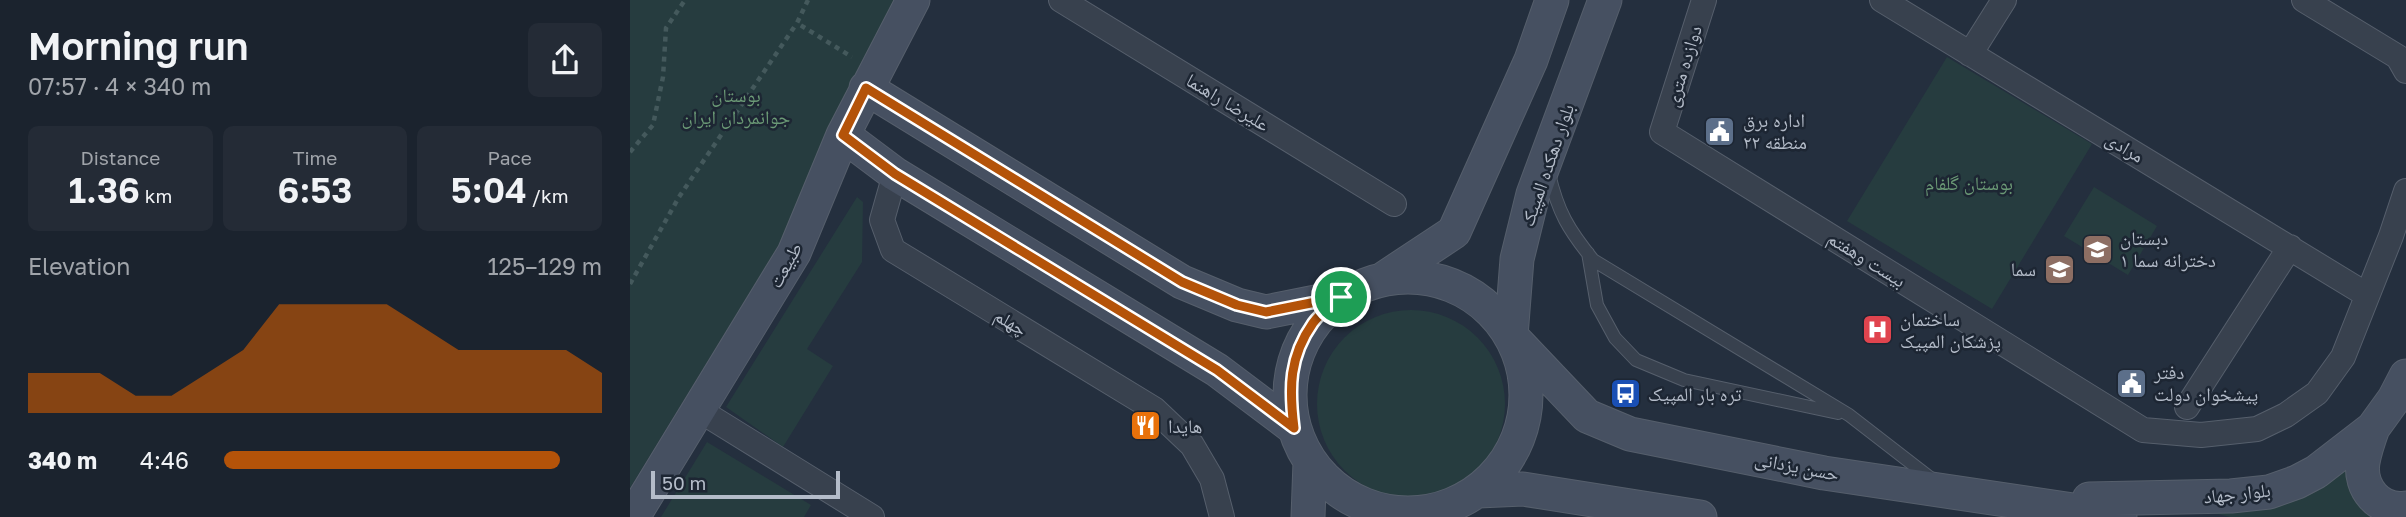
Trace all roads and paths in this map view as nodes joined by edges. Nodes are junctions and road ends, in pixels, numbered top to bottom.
1 (685, 0) edge
2 (807, 0) edge
3 (913, 0) edge
4 (1061, 0) edge
5 (1552, 0) edge
6 (1605, 0) edge
7 (1704, 0) edge
8 (1882, 0) edge
9 (2004, 0) edge
10 (2304, 0) edge
11 (797, 23) junction
12 (1970, 54) junction
13 (2402, 64) edge
14 (871, 80) junction
15 (1662, 132) joint
16 (843, 135) junction
17 (630, 152) edge
18 (1546, 162) junction
19 (895, 174) junction
20 (2406, 191) edge
21 (1394, 204) dead end
22 (2290, 247) junction
23 (1588, 253) junction
24 (1383, 279) junction
25 (630, 284) edge
26 (2368, 295) junction
27 (1341, 297) junction
28 (1511, 336) junction
29 (2406, 376) edge
30 (2187, 407) dead end
31 (699, 410) junction
32 (1849, 415) junction
33 (1294, 428) junction
34 (2372, 429) junction
35 (1310, 461) junction
36 (1478, 491) junction
37 (1947, 491) junction
38 (2020, 501) junction
39 (2406, 508) edge
40 (1438, 513) edge
41 (633, 517) edge
42 (872, 517) edge
43 (1222, 517) edge
44 (1308, 517) edge
45 (1700, 517) edge
46 (2120, 517) edge

1 - 17 path
2 - 11 path
3 - 14 main road, طبیعت
4 - 21 street, علیرضا راهنما
5 - 24 main road
6 - 18 main road, بلوار دهکده المپیک
7 - 15 street, دوازده متری
8 - 12 street, مرادی
9 - 12 street
10 - 13 street
11 - 14 path
11 - 25 path
12 - 22 street, مرادی
14 - 16 main road, طبیعت
14 - 27 main road
15 - 26 street, بیست وهفتم
16 - 19 main road
16 - 31 main road, طبیعت
18 - 23 lane
18 - 28 main road, بلوار دهکده المپیک
19 - 33 main road
19 - 43 street, چهلم
20 - 26 street
22 - 26 street, مرادی
22 - 30 street
23 - 32 lane
23 - 32 lane
24 - 27 main road
24 - 28 main road
27 - 33 main road
28 - 36 main road
28 - 37 main road, حسن یزدانی
29 - 34 main road, بلوار جهاد
31 - 41 main road, طبیعت
31 - 42 street
32 - 37 lane
33 - 35 main road
34 - 38 main road, بلوار جهاد
34 - 39 main road
35 - 40 main road
35 - 44 main road
36 - 40 main road
36 - 45 main road
37 - 38 main road, حسن یزدانی
38 - 46 main road, حسن یزدانی

